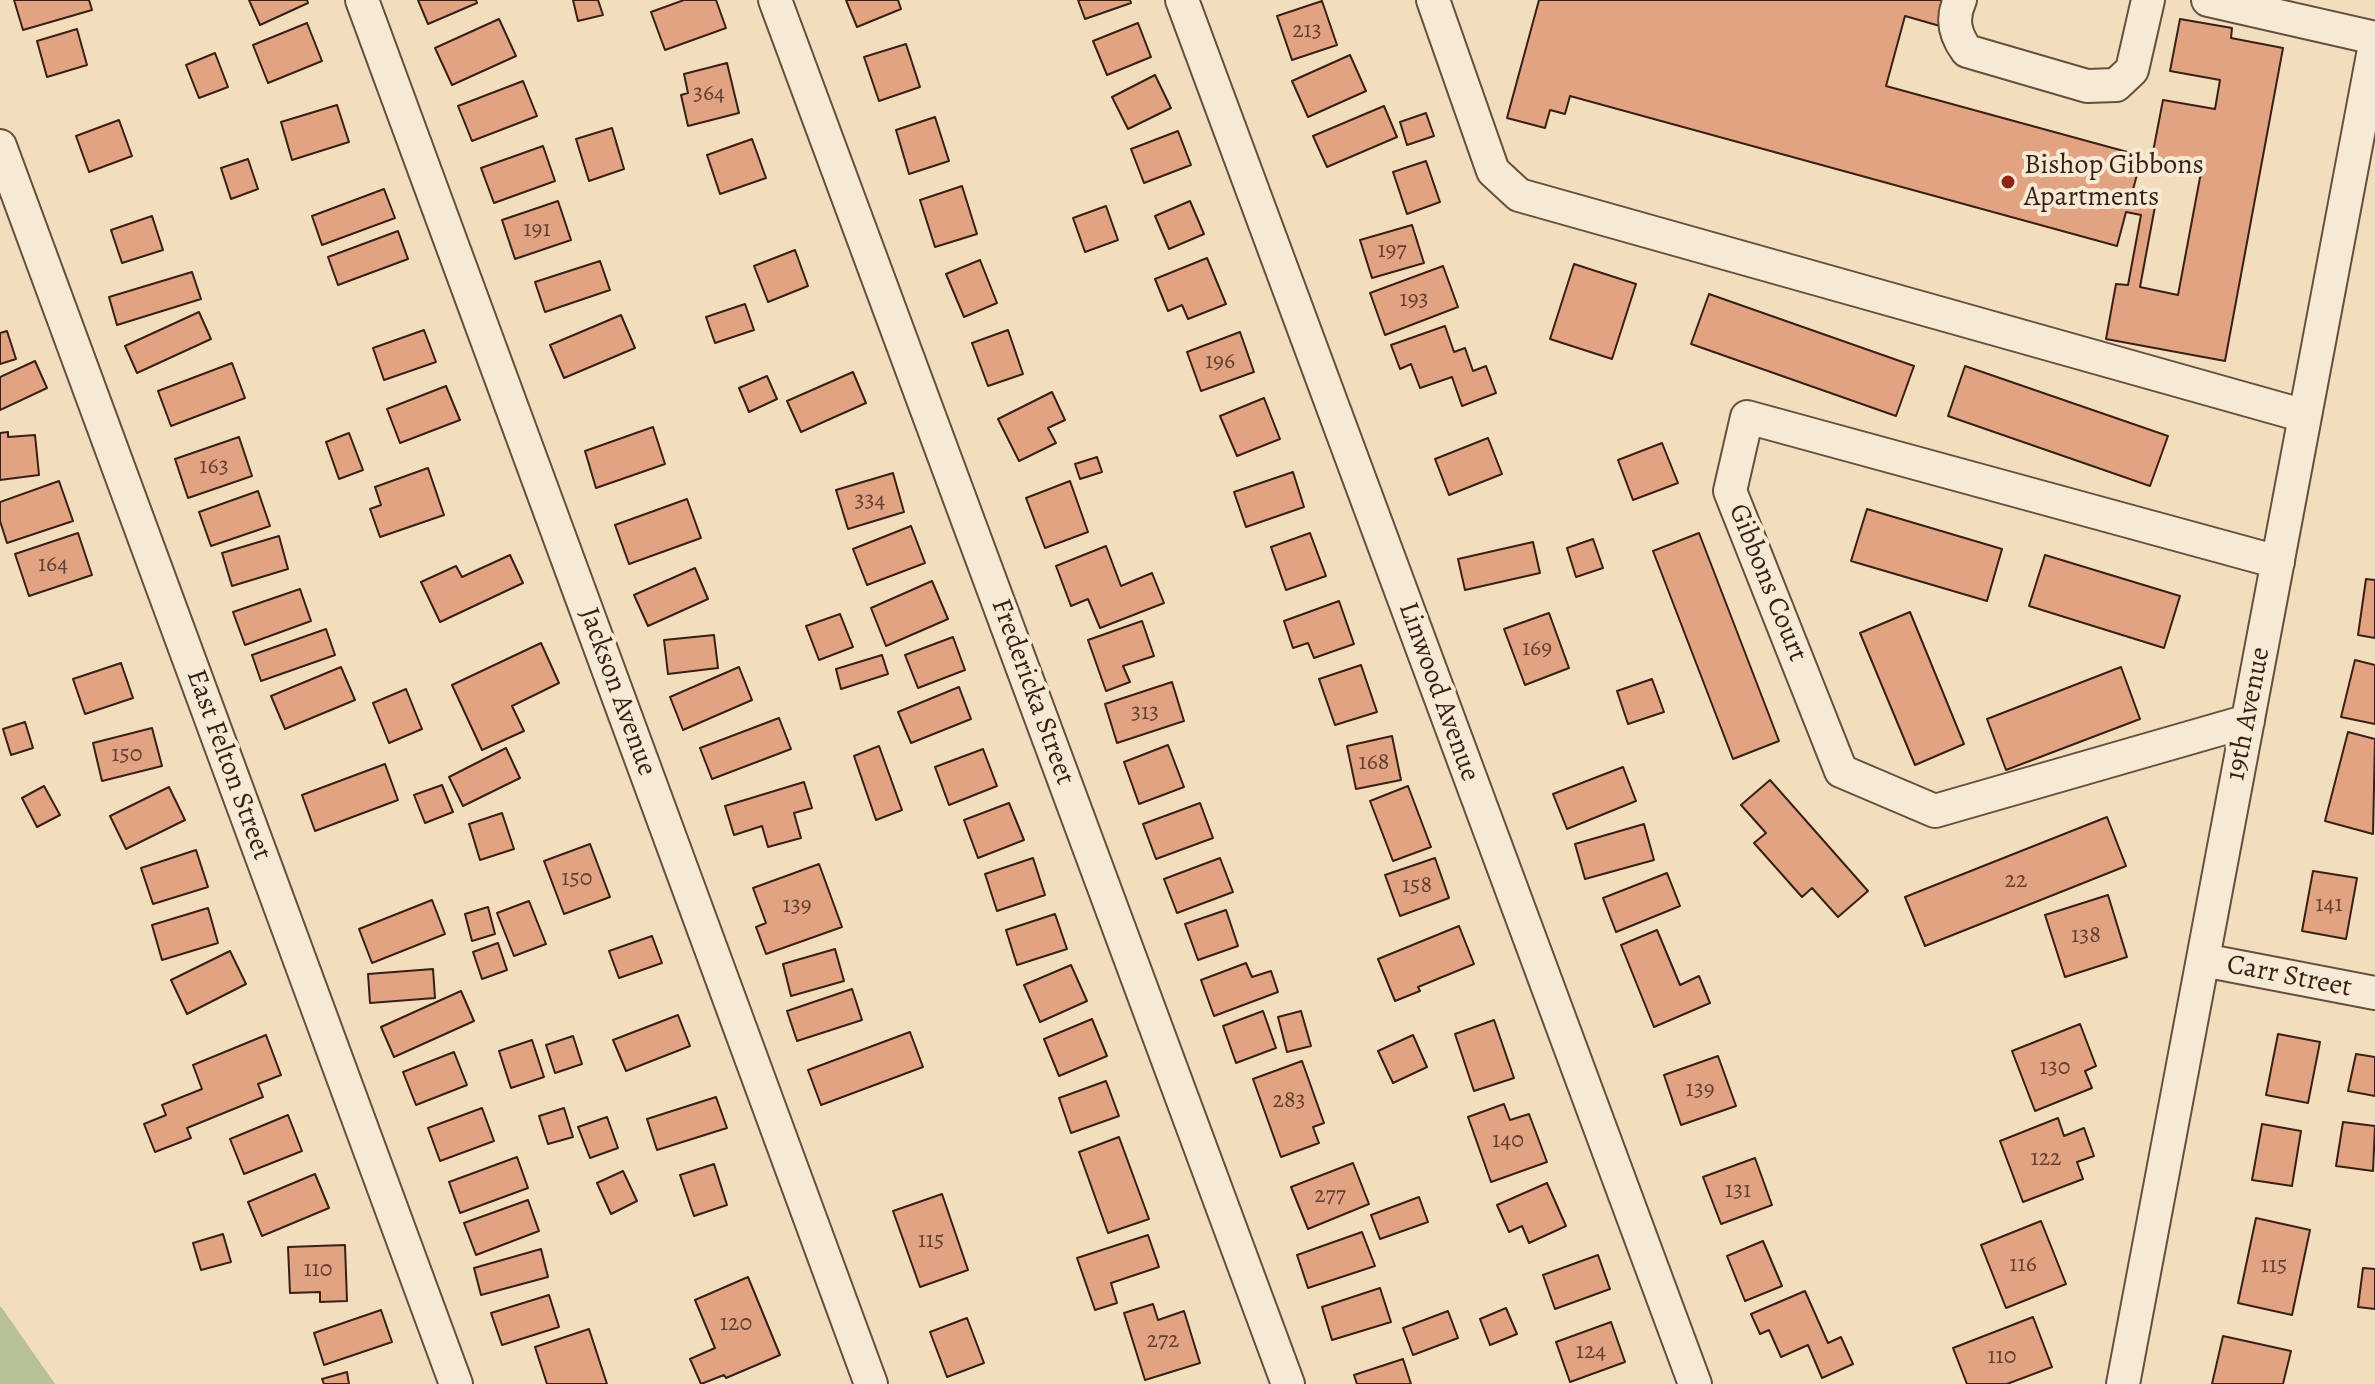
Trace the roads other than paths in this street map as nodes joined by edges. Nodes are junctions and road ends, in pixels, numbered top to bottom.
1 (362, 0) edge
2 (775, 0) edge
3 (1182, 0) edge
4 (1433, 0) edge
5 (1960, 0) edge
6 (2148, 0) edge
7 (2208, 0) edge
8 (2375, 38) edge
9 (2375, 44) edge
10 (0, 146) edge
11 (2305, 416) junction
12 (2278, 562) junction
13 (2248, 721) junction
14 (2203, 960) junction
15 (2375, 993) edge
16 (456, 1384) edge
17 (871, 1384) edge
18 (1288, 1384) edge
19 (1695, 1384) edge
20 (2123, 1384) edge

1 - 17 street, Jackson Avenue
2 - 18 street, Fredericka Street
3 - 19 street, Linwood Avenue
4 - 11 street
5 - 6 street
7 - 8 street
9 - 11 street, 19th Avenue
10 - 16 street, East Felton Street
11 - 12 street, 19th Avenue
12 - 13 street, 19th Avenue
12 - 13 street, Gibbons Court
13 - 14 street, 19th Avenue
14 - 15 street, Carr Street
14 - 20 street, 19th Avenue

